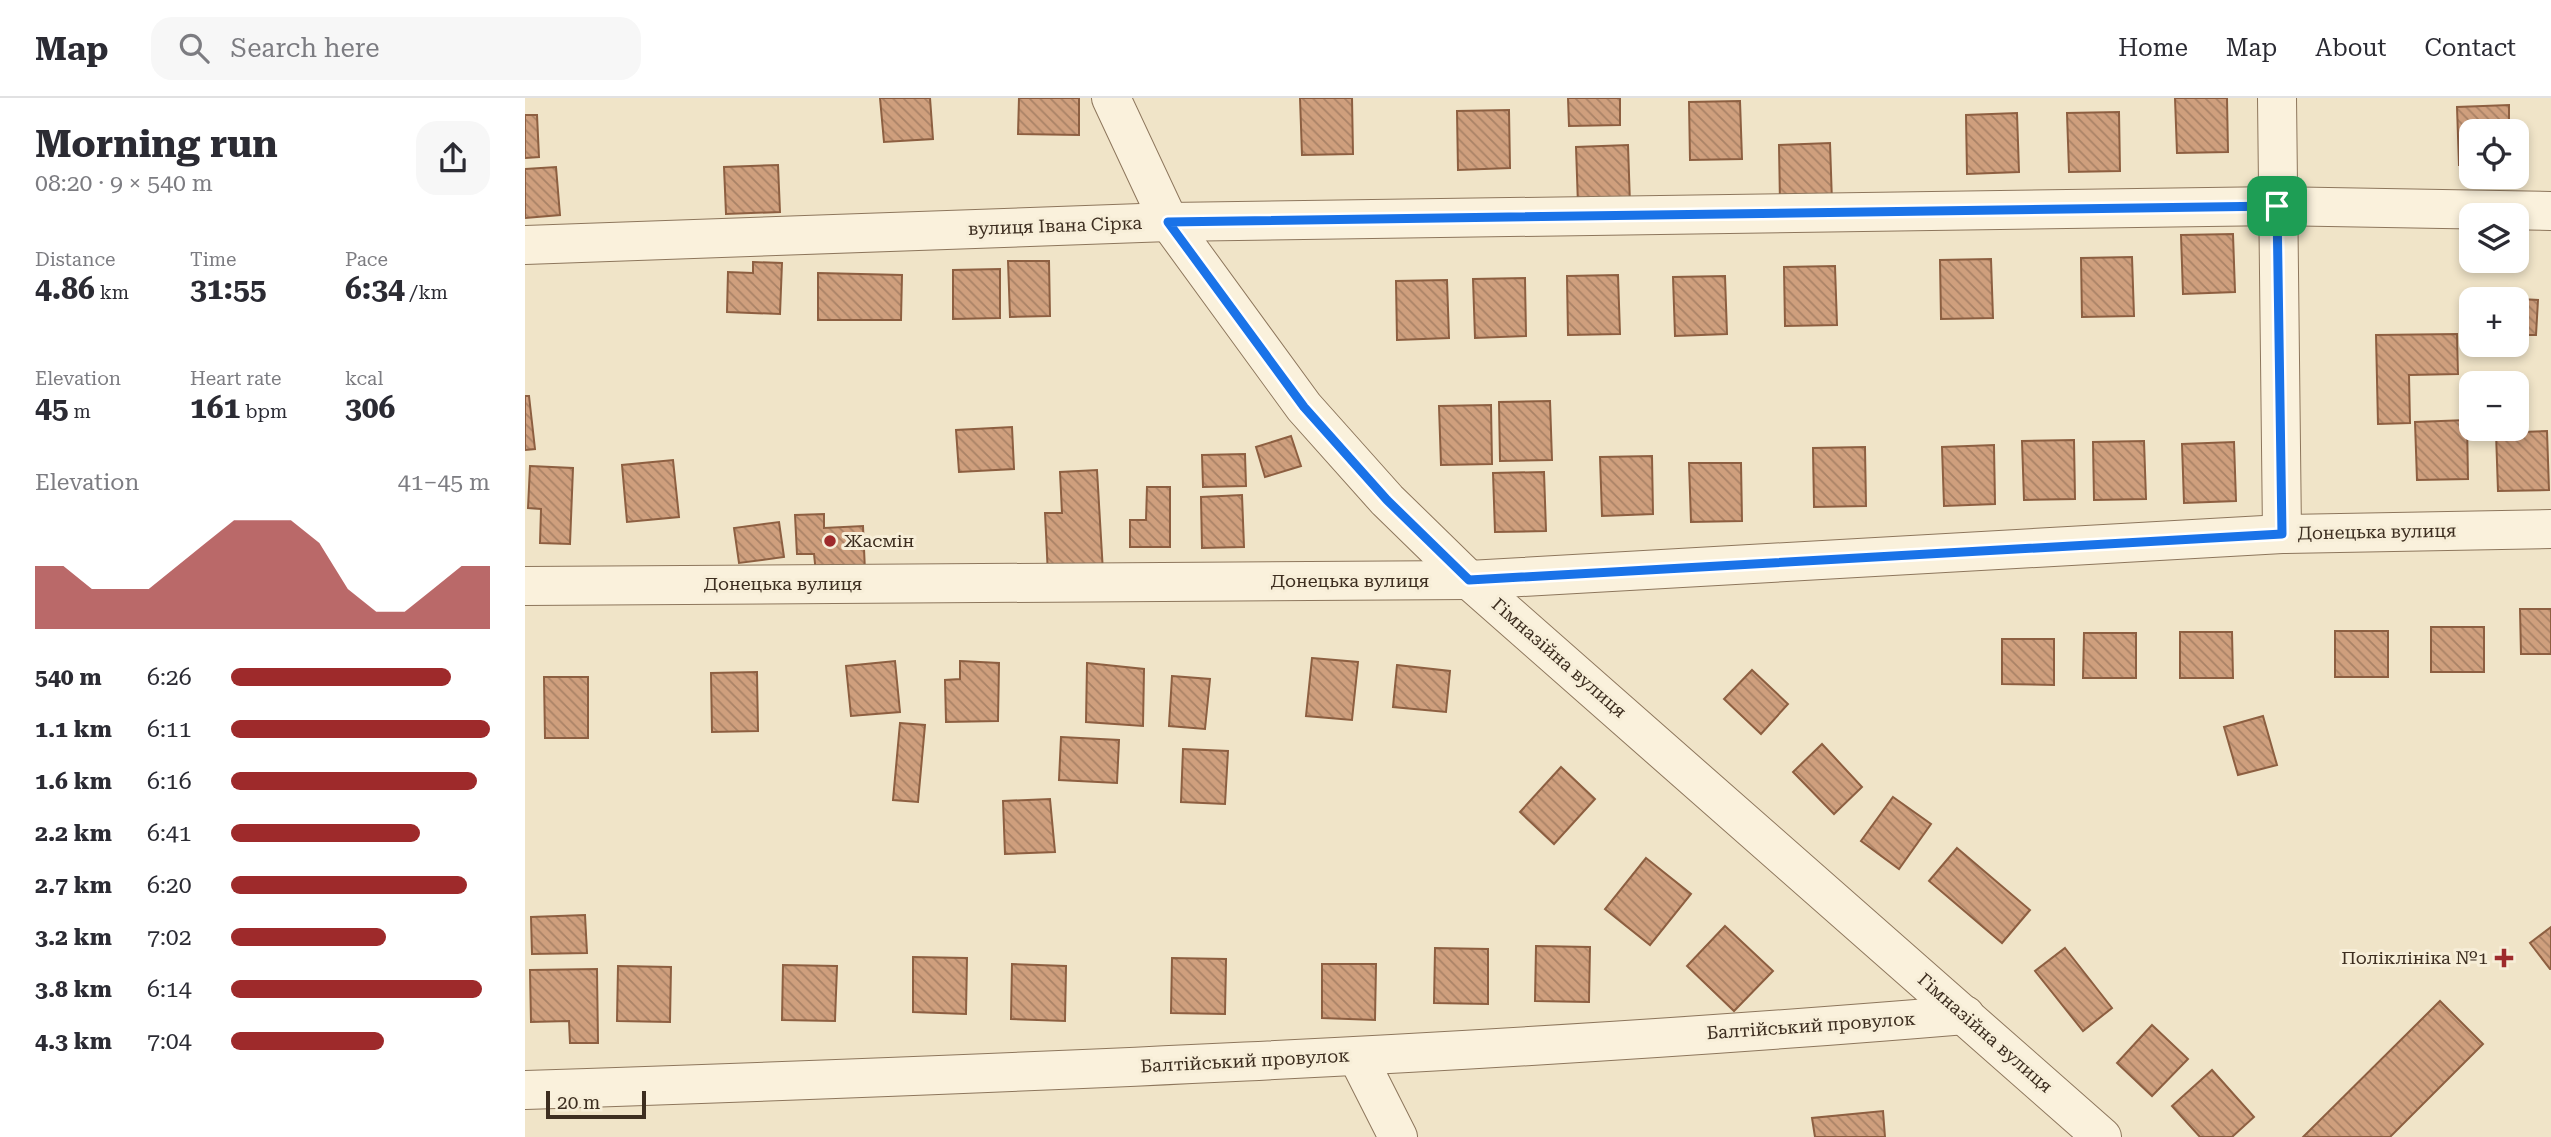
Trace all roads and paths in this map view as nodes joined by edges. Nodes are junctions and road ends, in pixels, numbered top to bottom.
1 (1111, 98) edge
2 (2277, 98) edge
3 (2277, 206) junction
4 (2551, 211) edge
5 (1168, 222) junction
6 (525, 245) edge
7 (2551, 529) edge
8 (2282, 534) junction
9 (1469, 580) junction
10 (525, 586) edge
11 (1965, 1015) junction
12 (1357, 1056) junction
13 (525, 1090) edge
14 (1398, 1137) edge
15 (2102, 1137) edge

1 - 5 street, Гімназійна вулиця
2 - 3 street
3 - 4 street, вулиця Івана Сірка
3 - 5 street, вулиця Івана Сірка
3 - 8 street
5 - 6 street, вулиця Івана Сірка
5 - 9 street, Гімназійна вулиця
7 - 8 street, Донецька вулиця
8 - 9 street, Донецька вулиця
9 - 10 street, Донецька вулиця
9 - 11 street, Гімназійна вулиця
11 - 12 street, Балтійський провулок
11 - 15 street, Гімназійна вулиця
12 - 13 street, Балтійський провулок
12 - 14 street

